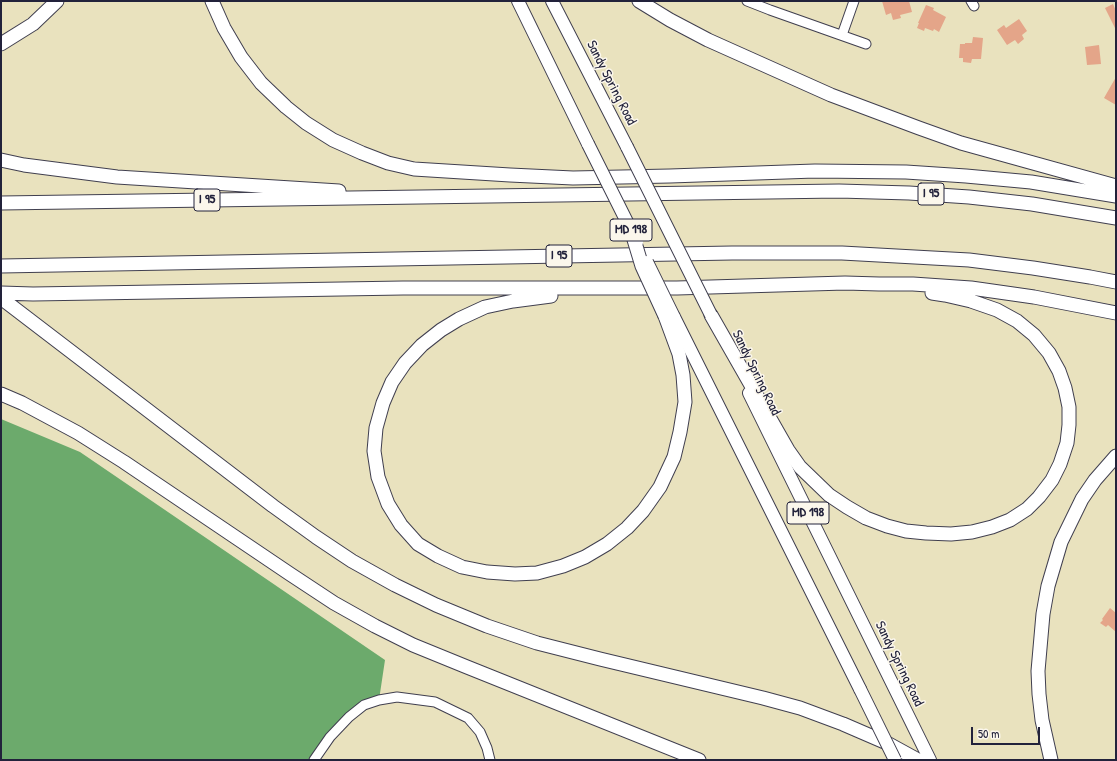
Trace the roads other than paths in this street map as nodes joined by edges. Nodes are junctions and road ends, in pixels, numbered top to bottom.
1 (57, 1) edge
2 (212, 1) edge
3 (518, 1) edge
4 (552, 1) edge
5 (639, 1) edge
6 (747, 1) edge
7 (854, 1) edge
8 (842, 35) junction
9 (1, 44) edge
10 (866, 44) dead end
11 (1, 160) edge
12 (1116, 186) edge
13 (1116, 196) edge
14 (412, 197) junction
15 (1, 203) edge
16 (1116, 218) edge
17 (632, 233) joint
18 (1, 266) edge
19 (1116, 282) edge
20 (766, 286) junction
21 (677, 288) junction
22 (1, 293) edge
23 (1, 298) edge
24 (1116, 313) edge
25 (711, 316) junction
26 (670, 317) junction
27 (1, 394) edge
28 (1116, 456) edge
29 (314, 760) edge
30 (490, 760) edge
31 (700, 760) edge
32 (895, 760) edge
33 (918, 760) edge
34 (930, 760) edge
35 (1051, 760) edge

1 - 9 highway
2 - 13 highway
3 - 17 main road, MD 198, bridge
4 - 25 main road, Sandy Spring Road / MD 198, bridge
5 - 12 highway
6 - 8 street
7 - 8 street
8 - 10 street
11 - 14 highway
14 - 15 highway, I 95
14 - 16 highway, I 95
17 - 26 highway, bridge
18 - 19 highway, I 95
20 - 21 highway
20 - 24 highway
20 - 25 highway
21 - 22 highway
21 - 26 highway
23 - 33 highway
25 - 34 main road, Sandy Spring Road / MD 198
26 - 32 main road, MD 198, bridge
27 - 31 highway
28 - 35 highway
29 - 30 street

